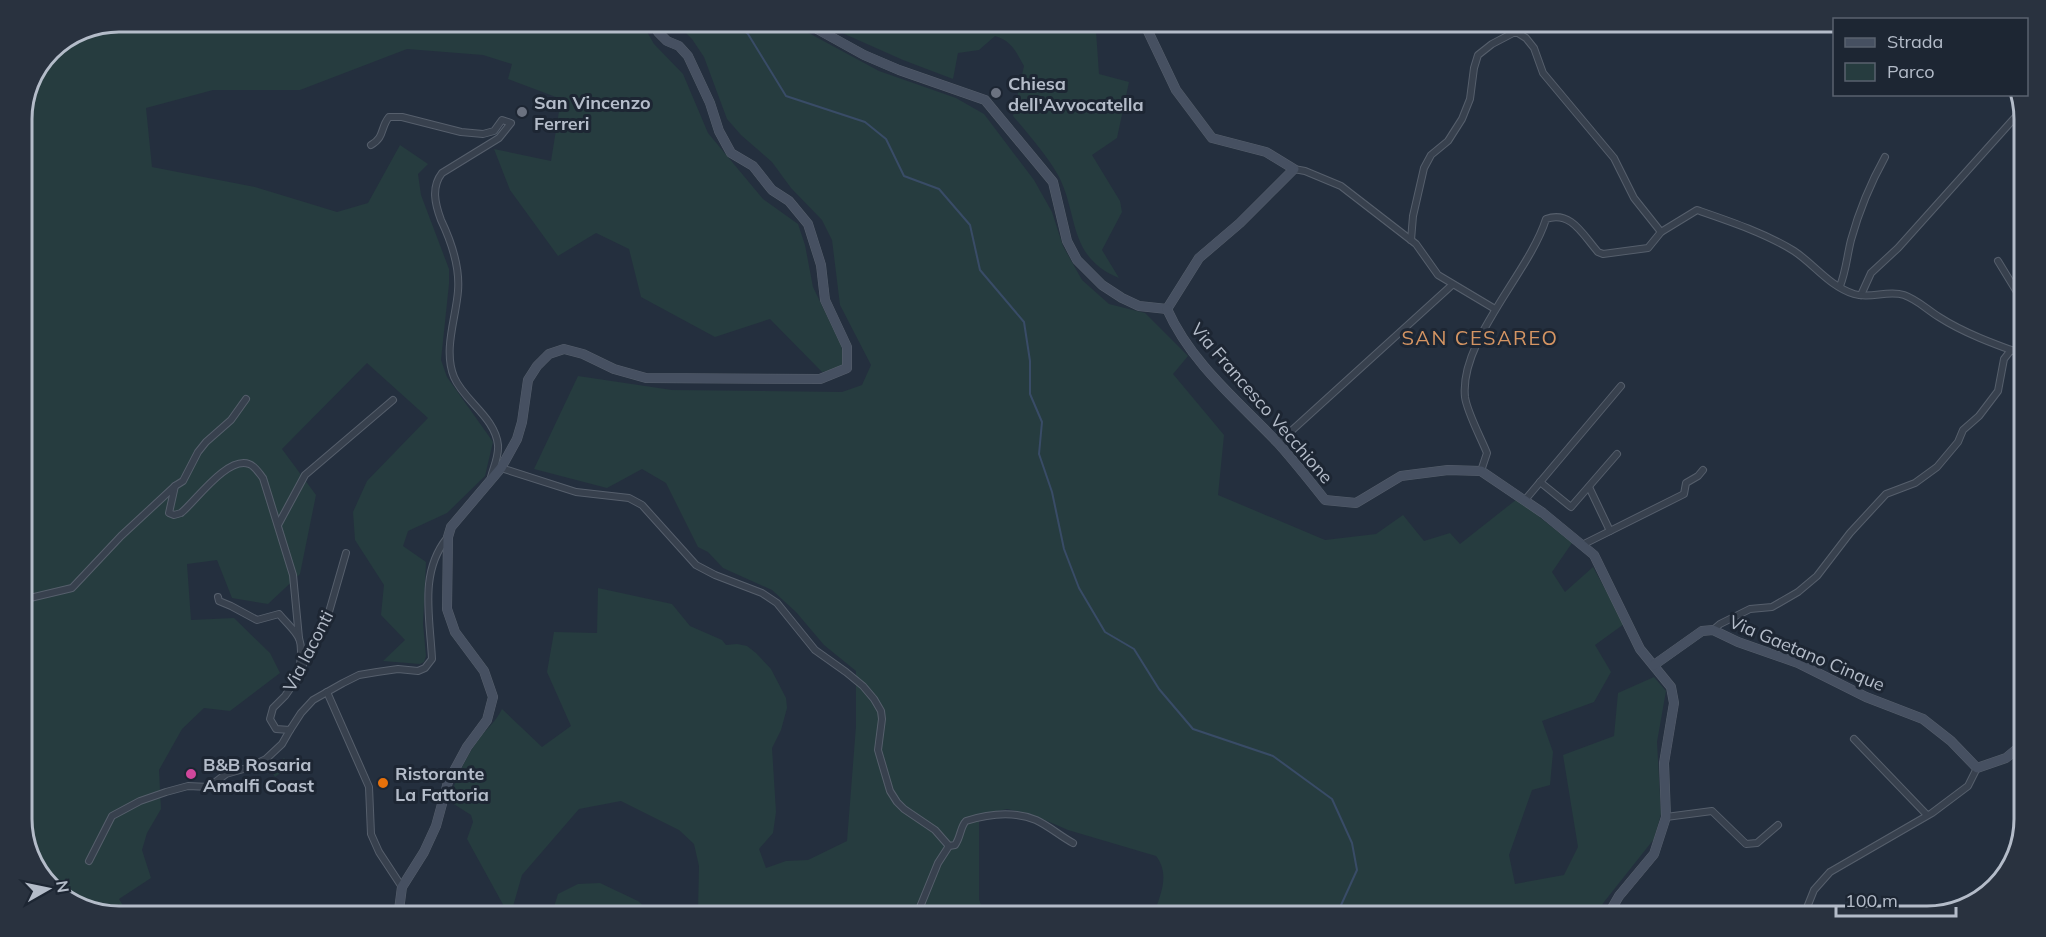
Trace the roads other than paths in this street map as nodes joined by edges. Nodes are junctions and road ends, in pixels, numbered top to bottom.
1 (658, 32) edge
2 (822, 32) edge
3 (1148, 32) edge
4 (2014, 119) edge
5 (371, 145) dead end
6 (1885, 157) dead end
7 (1294, 169) junction
8 (1661, 232) junction
9 (1411, 240) junction
10 (1998, 261) dead end
11 (1452, 285) junction
12 (1839, 286) junction
13 (2014, 287) edge
14 (1861, 295) junction
15 (1167, 309) junction
16 (1495, 309) junction
17 (2011, 350) junction
18 (2014, 351) edge
19 (1622, 386) dead end
20 (246, 399) dead end
21 (393, 400) dead end
22 (1278, 443) junction
23 (1617, 454) dead end
24 (501, 468) junction
25 (1703, 470) dead end
26 (1481, 471) junction
27 (491, 480) junction
28 (1540, 482) junction
29 (175, 486) junction
30 (1589, 487) junction
31 (1525, 500) junction
32 (278, 525) junction
33 (1610, 531) junction
34 (448, 537) junction
35 (1582, 545) junction
36 (346, 553) dead end
37 (218, 597) dead end
38 (32, 598) edge
39 (1713, 630) junction
40 (300, 638) junction
41 (1654, 665) junction
42 (299, 671) junction
43 (327, 692) junction
44 (290, 730) junction
45 (1854, 739) dead end
46 (2014, 752) edge
47 (1977, 768) junction
48 (1927, 815) junction
49 (1666, 817) junction
50 (1778, 825) dead end
51 (1073, 843) dead end
52 (949, 846) junction
53 (89, 861) dead end
54 (402, 887) junction
55 (400, 906) edge
56 (920, 906) edge
57 (1613, 906) edge
58 (1808, 906) edge

1 - 24 street
2 - 15 street
3 - 7 street
4 - 14 street
5 - 27 street
6 - 12 street
7 - 9 street
7 - 15 street
8 - 9 street
8 - 12 street
8 - 16 street
9 - 11 street
10 - 13 street
11 - 16 street
11 - 22 street
12 - 14 street
14 - 17 street
15 - 22 street, Via Francesco Vecchione
16 - 26 street
17 - 18 street
17 - 39 street
19 - 28 street
20 - 29 street
21 - 32 street
22 - 26 street, Via Francesco Vecchione
23 - 30 street
24 - 27 street
24 - 52 street
25 - 33 street
26 - 31 street
27 - 34 street
28 - 30 street
28 - 31 street
29 - 32 street
29 - 38 street
30 - 33 street
31 - 35 street
32 - 40 street
33 - 35 street
34 - 43 street, Via Iaconti
34 - 54 street
35 - 41 street
36 - 42 street, Via Iaconti
37 - 40 street
39 - 41 street, Via Gaetano Cinque
39 - 47 street, Via Gaetano Cinque
40 - 42 street
41 - 49 street
42 - 44 street, Via Iaconti
43 - 44 street, Via Iaconti
43 - 54 street, Via Iaconti
44 - 53 street, Via Iaconti
45 - 48 street
46 - 47 street
47 - 48 street
48 - 58 street
49 - 50 street
49 - 57 street
51 - 52 street
52 - 56 street
54 - 55 street

